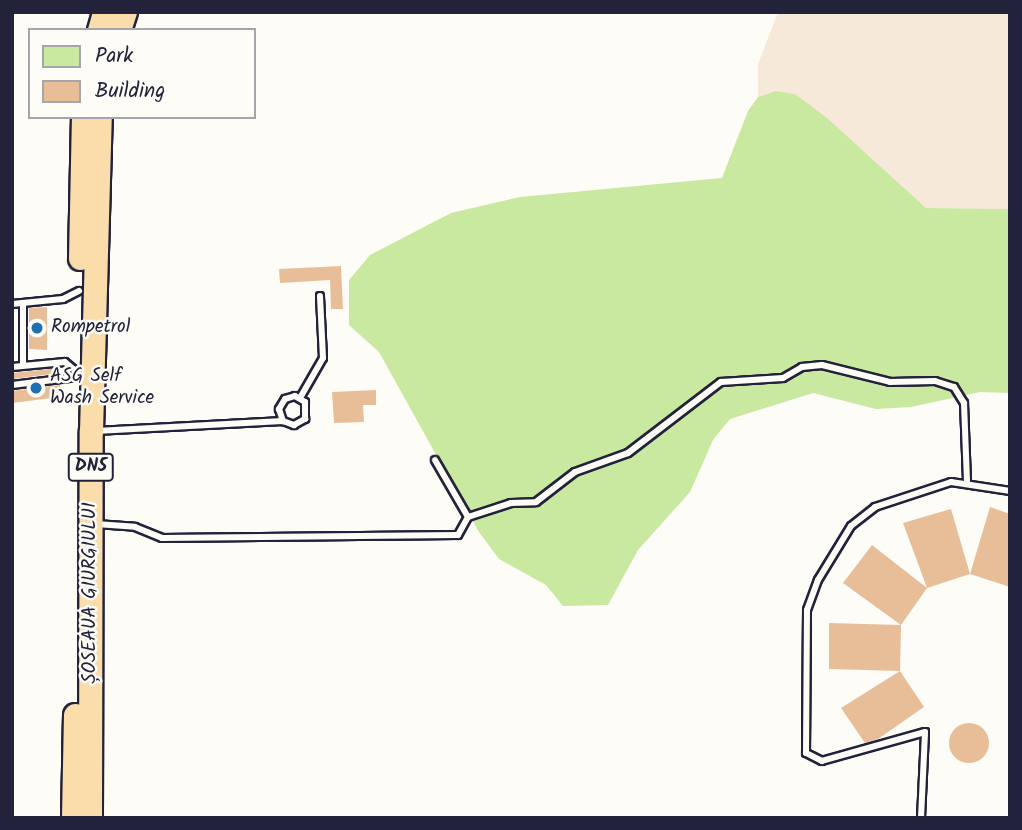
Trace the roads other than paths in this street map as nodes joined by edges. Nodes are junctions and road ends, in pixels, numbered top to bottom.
1 (83, 119) edge
2 (100, 119) edge
3 (79, 290) junction
4 (320, 296) dead end
5 (23, 303) junction
6 (12, 304) edge
7 (23, 365) junction
8 (12, 367) edge
9 (78, 375) junction
10 (12, 385) edge
11 (300, 398) junction
12 (283, 421) junction
13 (92, 431) junction
14 (435, 460) dead end
15 (967, 481) junction
16 (1010, 491) edge
17 (468, 517) junction
18 (91, 524) junction
19 (74, 818) edge
20 (90, 818) edge
21 (921, 818) edge

1 - 3 highway, ȘOSEAUA GIURGIULUI / DN5
2 - 13 highway, ȘOSEAUA GIURGIULUI / DN5
3 - 5 lane
3 - 9 highway, ȘOSEAUA GIURGIULUI / DN5
4 - 11 lane
5 - 6 lane
5 - 7 lane
7 - 8 lane
7 - 9 lane
9 - 10 lane
9 - 19 highway, ȘOSEAUA GIURGIULUI / DN5
11 - 12 lane
11 - 12 lane
12 - 13 lane
13 - 18 highway, ȘOSEAUA GIURGIULUI / DN5
14 - 17 lane
15 - 16 lane
15 - 17 lane
15 - 21 lane
17 - 18 lane
18 - 20 highway, ȘOSEAUA GIURGIULUI / DN5

